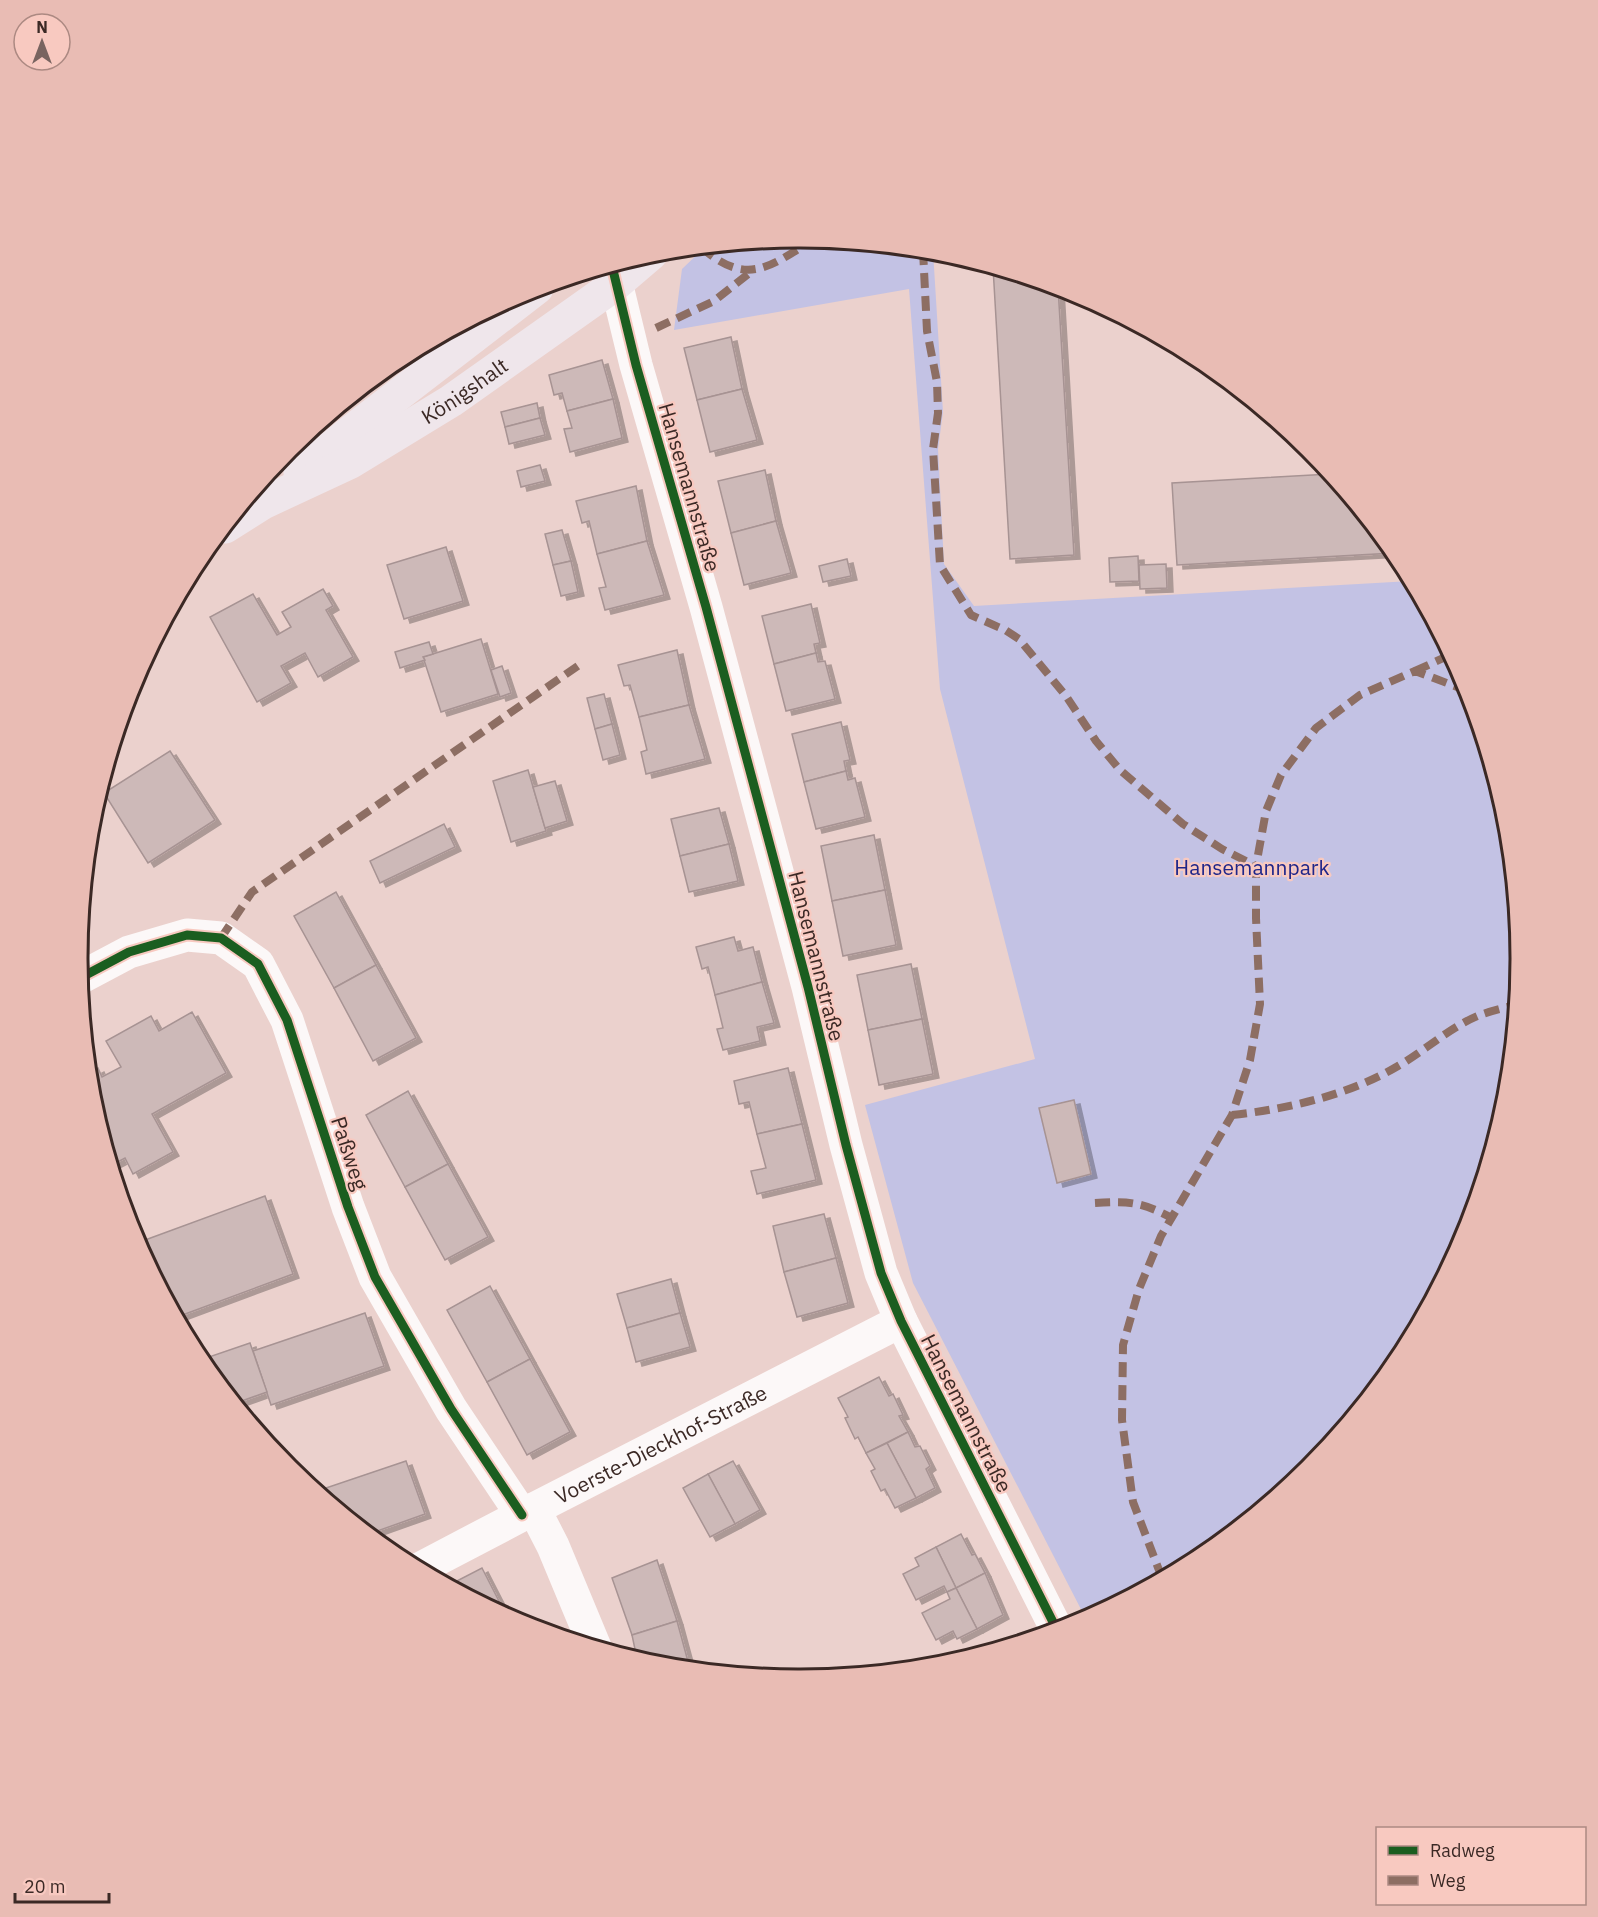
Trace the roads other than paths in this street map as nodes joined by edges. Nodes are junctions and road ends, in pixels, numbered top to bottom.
1 (614, 275) edge
2 (506, 311) edge
3 (474, 336) junction
4 (451, 339) edge
5 (263, 504) junction
6 (243, 516) edge
7 (89, 973) edge
8 (901, 1321) junction
9 (528, 1512) junction
10 (428, 1564) edge
11 (1053, 1622) edge
12 (591, 1637) edge

1 - 5 main road, Königshalt
1 - 8 street, Hansemannstraße
2 - 3 main road, Königshalt
3 - 4 street
3 - 5 main road, Königshalt
5 - 6 main road, Königshalt
7 - 9 street, Paßweg
8 - 9 street, Voerste-Dieckhof-Straße
8 - 11 street, Hansemannstraße
9 - 10 street, Voerste-Dieckhof-Straße
9 - 12 street, Paßweg

